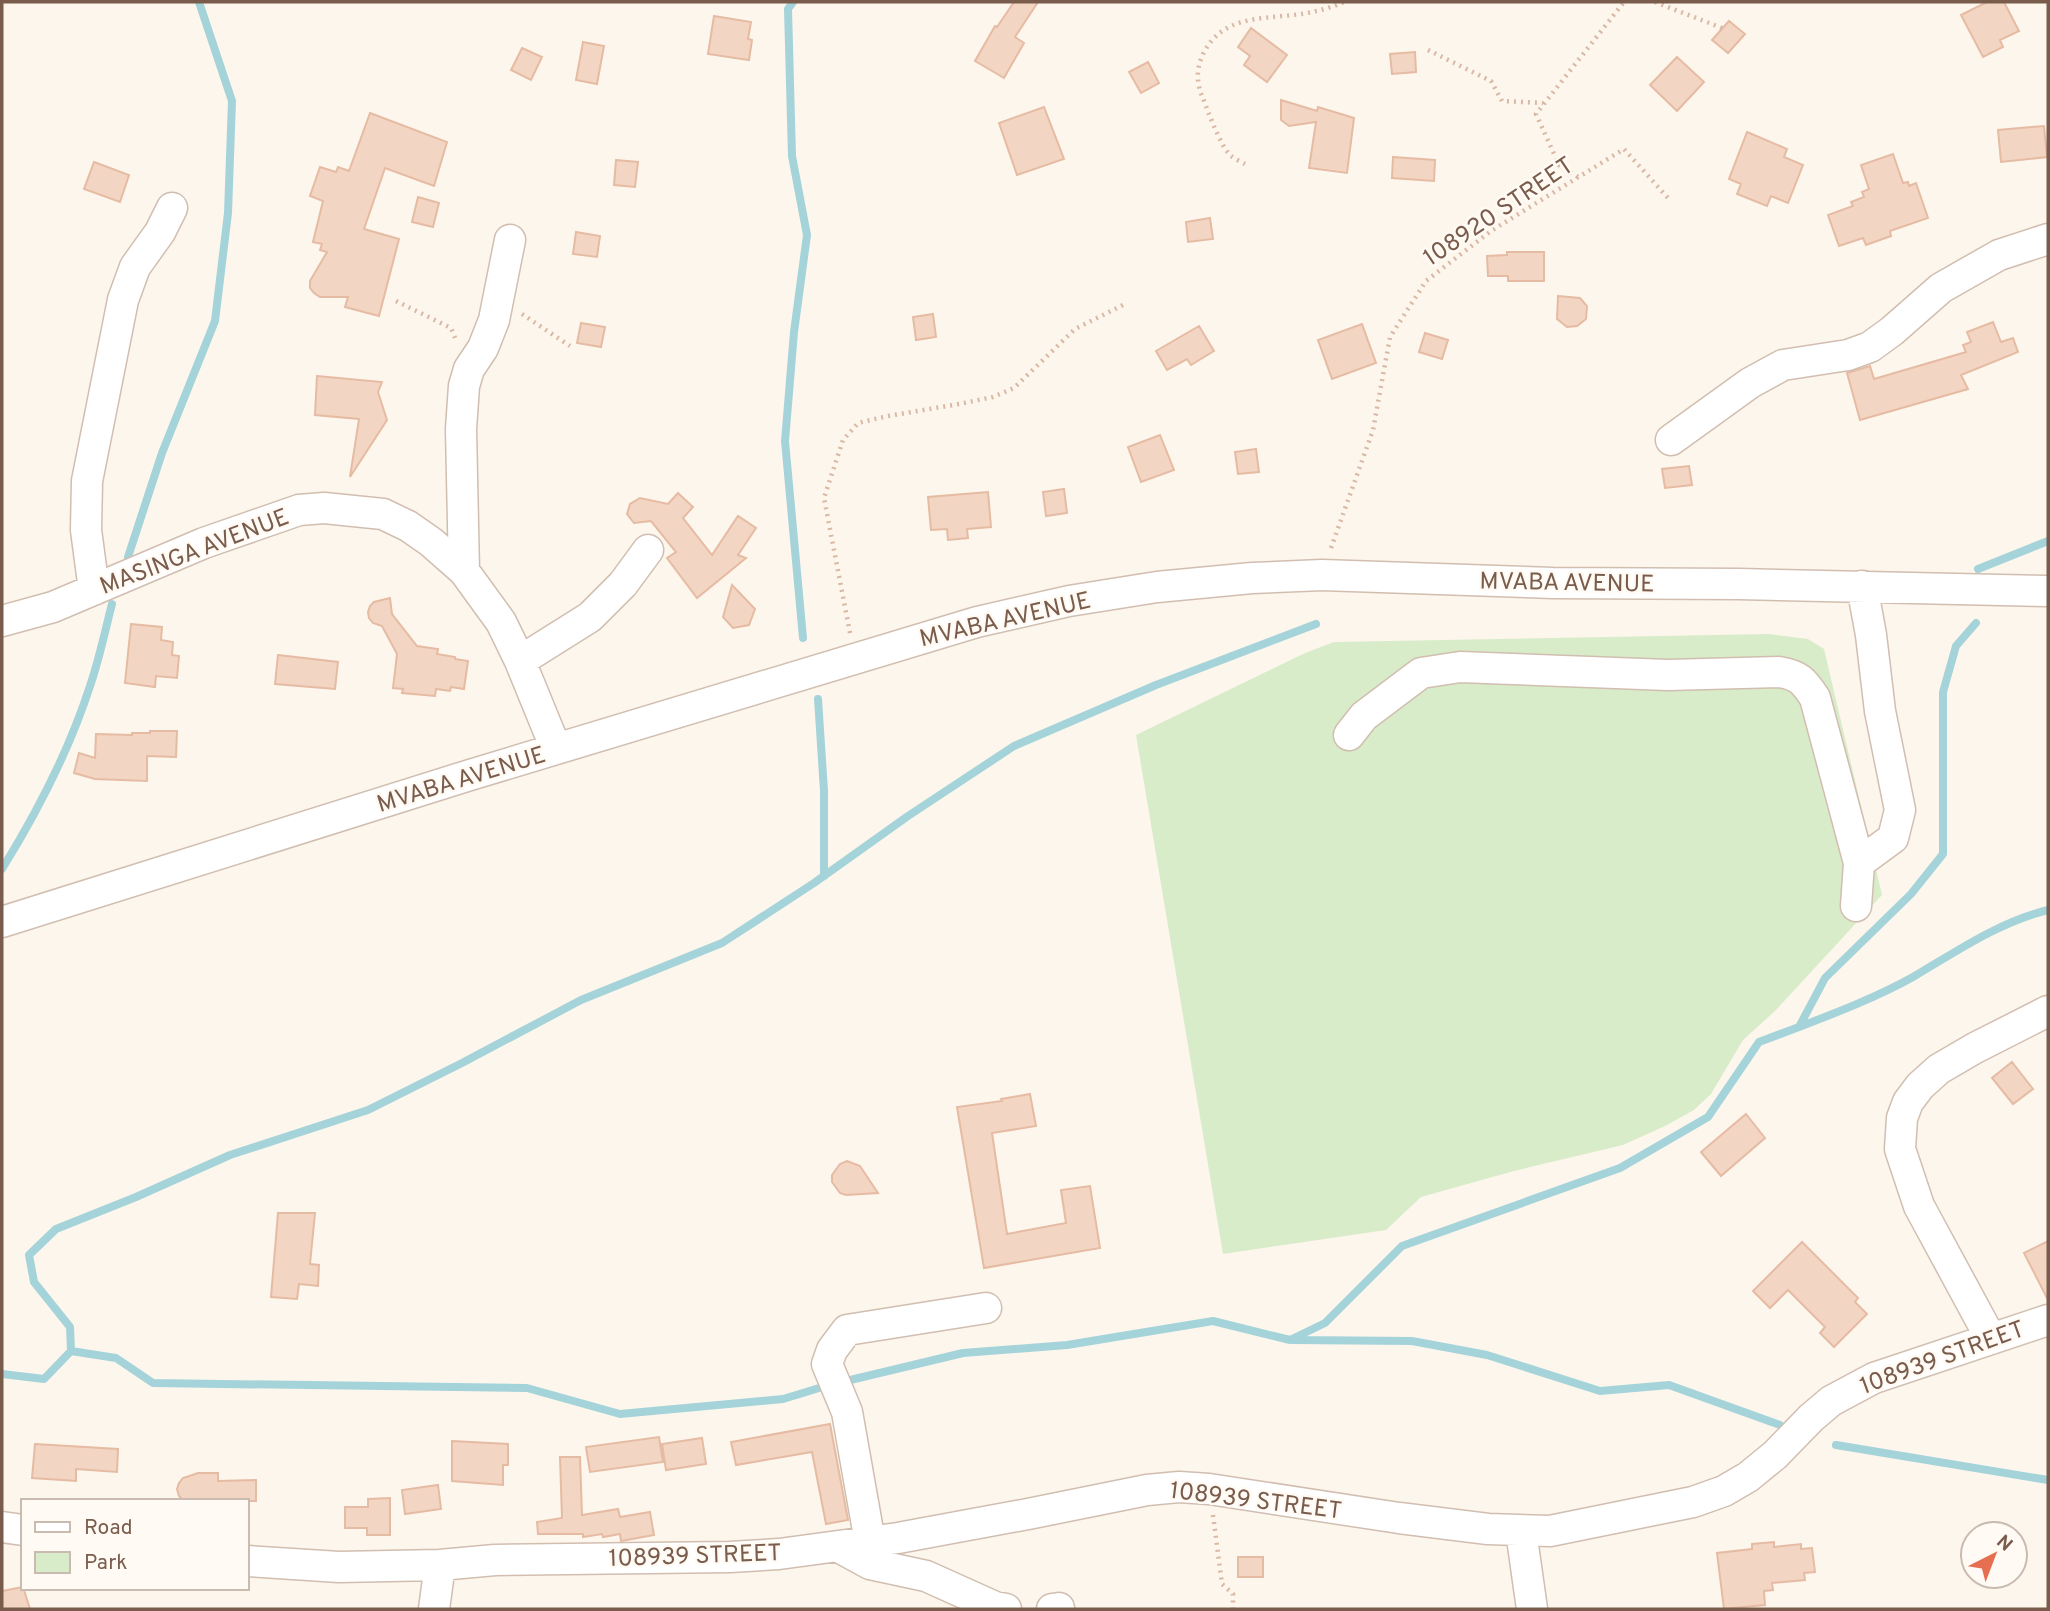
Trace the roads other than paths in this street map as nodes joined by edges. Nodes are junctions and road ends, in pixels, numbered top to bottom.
1 (172, 208) dead end
2 (2048, 239) edge
3 (510, 240) dead end
4 (1671, 440) dead end
5 (648, 550) dead end
6 (464, 571) junction
7 (1863, 586) junction
8 (94, 590) junction
9 (2048, 591) edge
10 (2, 621) edge
11 (520, 662) junction
12 (1349, 735) dead end
13 (556, 750) junction
14 (1858, 863) junction
15 (1856, 906) dead end
16 (2, 922) edge
17 (2048, 1011) edge
18 (986, 1308) dead end
19 (2048, 1320) edge
20 (1991, 1339) junction
21 (2, 1527) edge
22 (21, 1530) edge
23 (1521, 1531) junction
24 (870, 1542) junction
25 (839, 1547) junction
26 (248, 1561) edge
27 (440, 1565) junction
28 (434, 1609) edge
29 (1006, 1609) edge
30 (1532, 1609) edge

1 - 8 street
2 - 4 street
3 - 6 street
5 - 11 street
6 - 8 street, MASINGA AVENUE
6 - 11 street, MASINGA AVENUE
7 - 9 street, MVABA AVENUE
7 - 13 street, MVABA AVENUE
7 - 14 street
8 - 10 street, MASINGA AVENUE
11 - 13 street, MASINGA AVENUE
12 - 14 street
13 - 16 street, MVABA AVENUE
14 - 15 street
17 - 20 street
18 - 24 street
19 - 20 street, 108939 STREET
20 - 23 street, 108939 STREET
21 - 22 street
23 - 24 street, 108939 STREET
23 - 30 street
24 - 25 street, 108939 STREET
25 - 27 street, 108939 STREET
25 - 29 street
26 - 27 street, 108939 STREET
27 - 28 street

